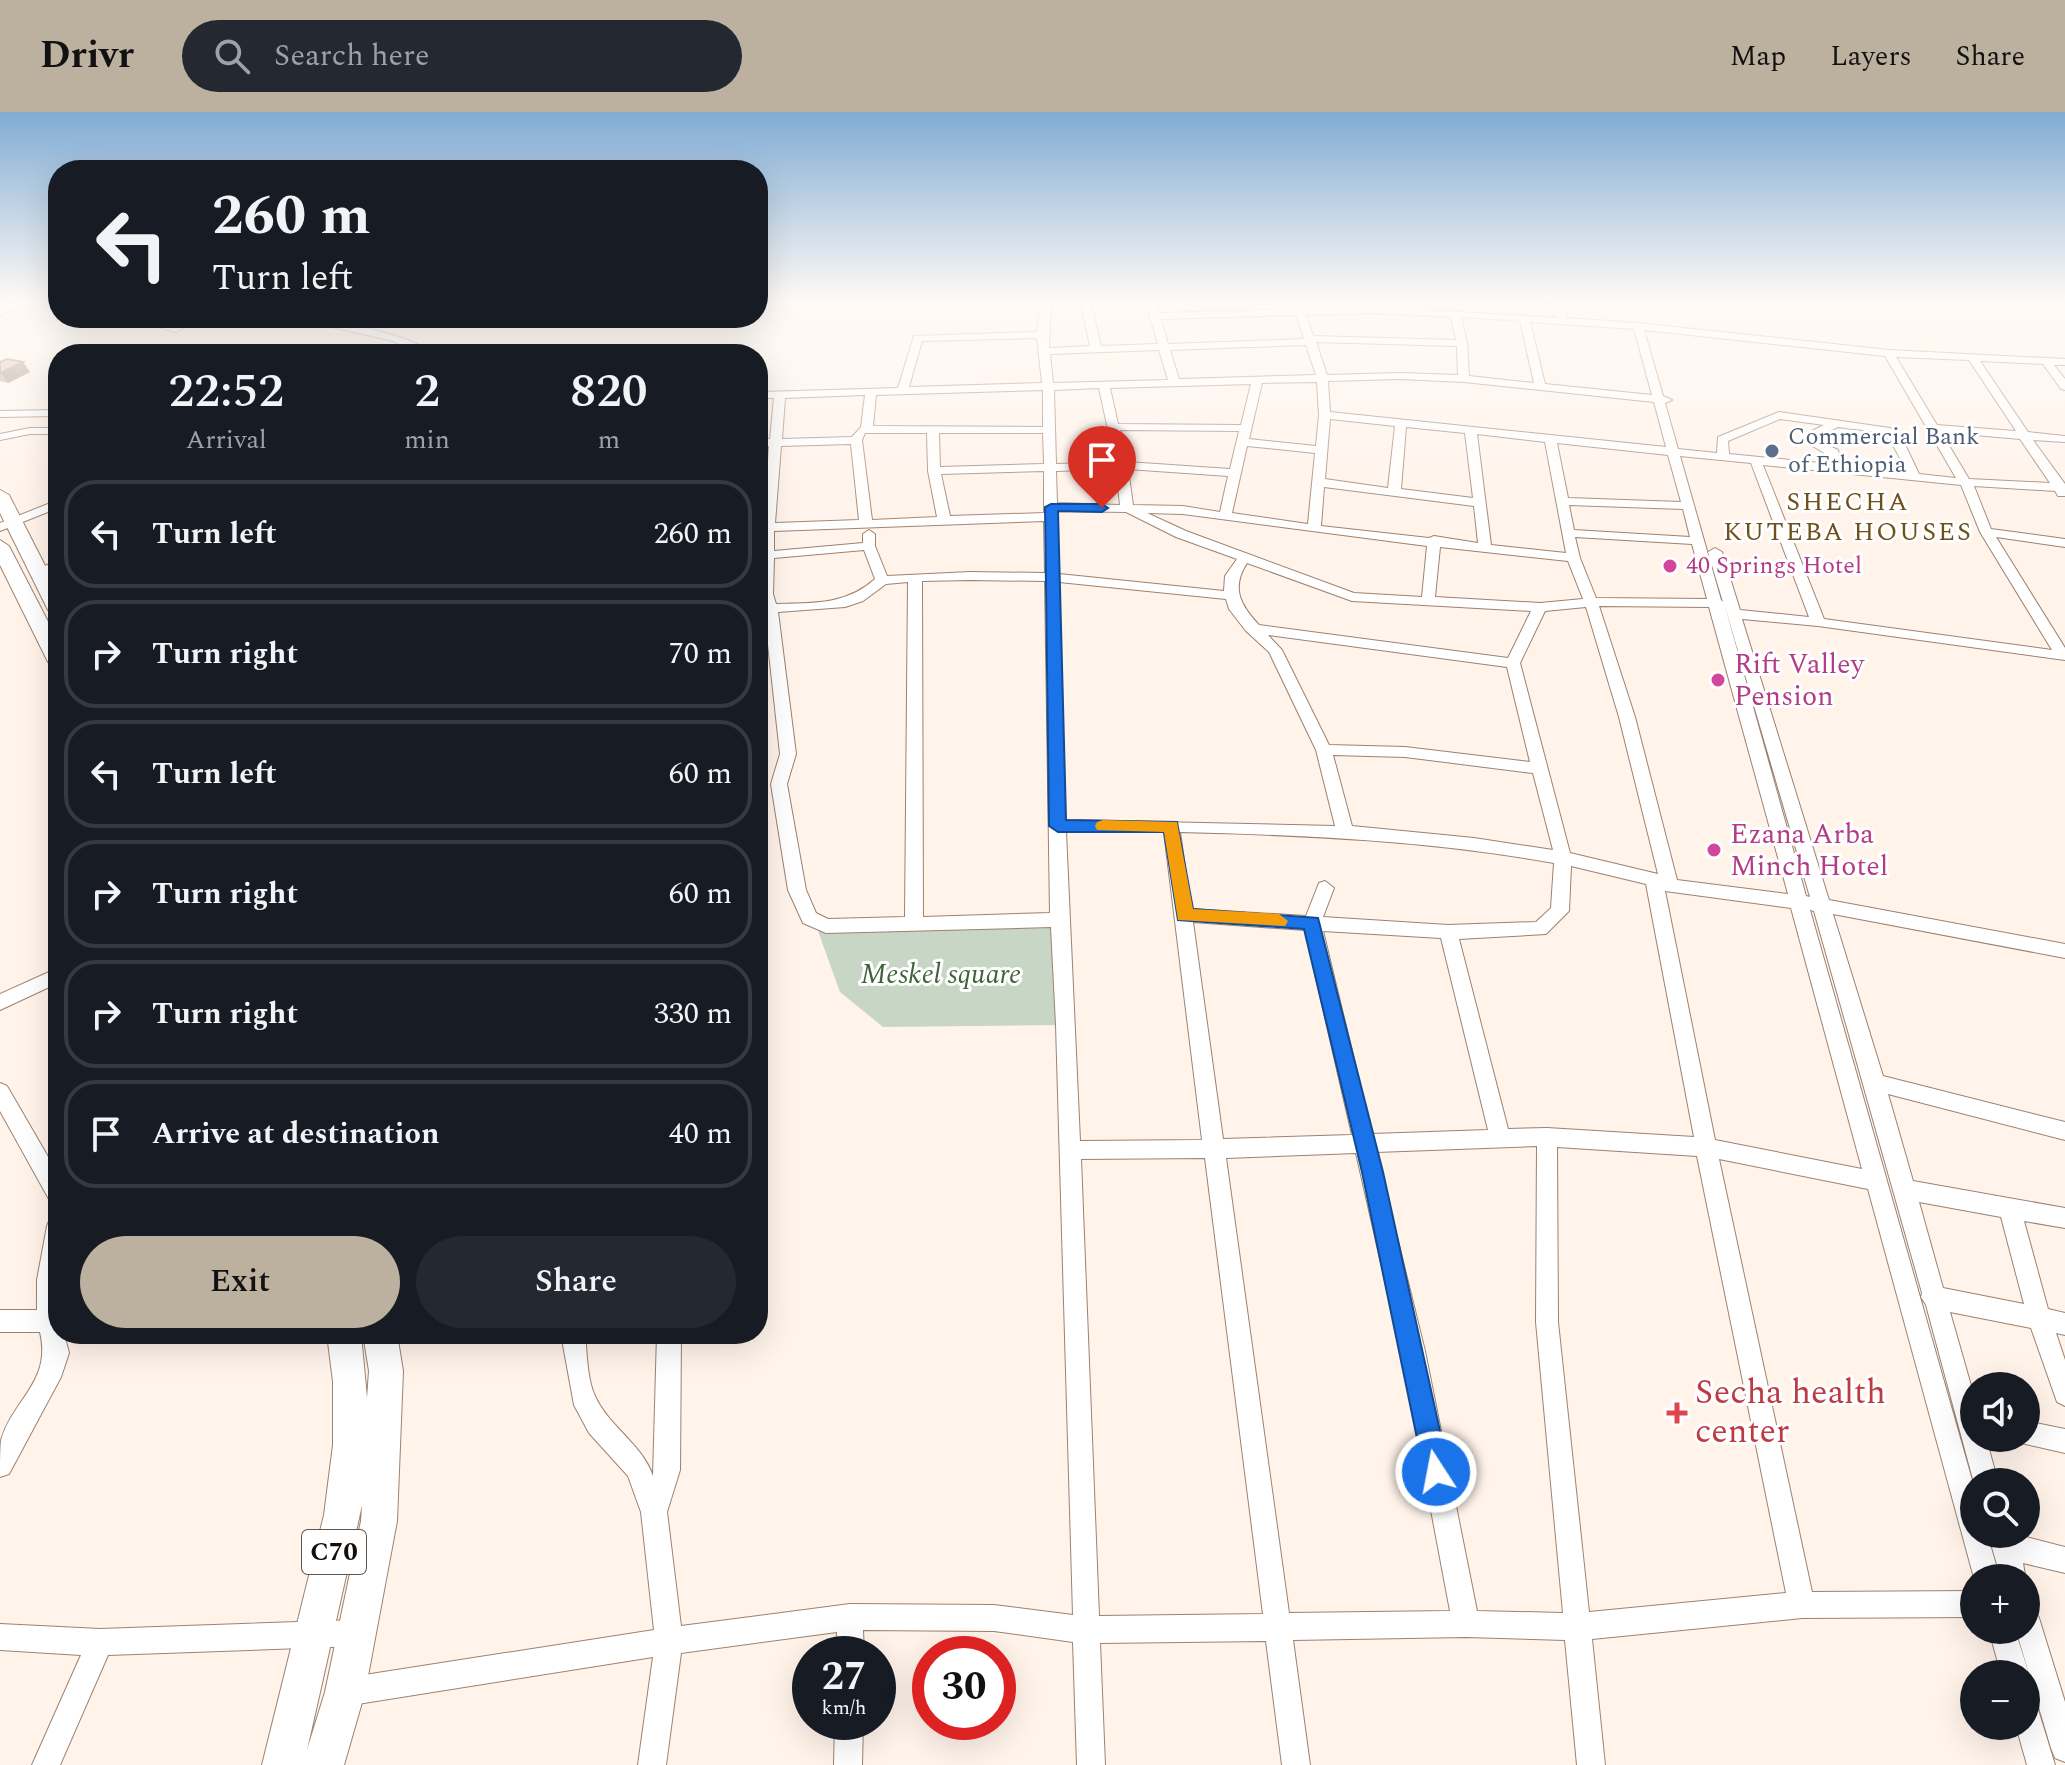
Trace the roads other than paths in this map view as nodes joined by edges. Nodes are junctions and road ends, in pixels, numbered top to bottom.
1 (907, 377) edge
2 (1047, 377) edge
3 (1173, 377) edge
4 (1303, 377) edge
5 (1322, 377) edge
6 (1376, 377) edge
7 (1538, 377) edge
8 (1657, 377) edge
9 (1903, 377) edge
10 (1985, 377) edge
11 (1464, 379) joint
12 (1257, 380) junction
13 (1174, 382) junction
14 (1048, 385) junction
15 (1104, 385) junction
16 (1540, 387) junction
17 (903, 390) junction
18 (871, 391) junction
19 (780, 394) junction
20 (768, 395) edge
21 (1663, 400) junction
22 (1870, 411) dead end
23 (48, 413) edge
24 (0, 414) edge
25 (1325, 415) junction
26 (1401, 422) junction
27 (1834, 424) junction
28 (1114, 427) junction
29 (1876, 427) junction
30 (1246, 428) junction
31 (1934, 428) junction
32 (867, 429) junction
33 (933, 430) junction
34 (1048, 430) junction
35 (48, 431) edge
36 (1471, 431) junction
37 (2024, 436) junction
38 (0, 437) edge
39 (1550, 439) junction
40 (2065, 439) edge
41 (856, 440) junction
42 (1244, 442) junction
43 (768, 443) edge
44 (775, 443) junction
45 (1319, 450) junction
46 (1679, 451) junction
47 (1723, 457) junction
48 (1756, 461) junction
49 (1122, 465) junction
50 (1049, 468) junction
51 (1837, 469) junction
52 (934, 471) junction
53 (1236, 473) junction
54 (1915, 477) junction
55 (1317, 482) junction
56 (1963, 482) junction
57 (2063, 491) edge
58 (1394, 493) junction
59 (0, 495) edge
60 (1561, 501) junction
61 (1480, 503) junction
62 (1690, 506) junction
63 (48, 508) edge
64 (1127, 508) junction
65 (1052, 512) junction
66 (1225, 516) junction
67 (944, 518) junction
68 (869, 523) junction
69 (6, 524) edge
70 (841, 526) junction
71 (768, 527) junction
72 (1314, 529) junction
73 (1986, 532) junction
74 (1567, 533) junction
75 (1434, 540) junction
76 (1699, 541) junction
77 (2065, 543) edge
78 (0, 546) edge
79 (869, 546) junction
80 (1485, 546) junction
81 (768, 555) joint
82 (1245, 557) junction
83 (1573, 558) junction
84 (48, 568) edge
85 (38, 571) junction
86 (1052, 576) junction
87 (915, 577) junction
88 (8, 579) edge
89 (882, 580) junction
90 (48, 590) edge
91 (1232, 596) junction
92 (768, 599) edge
93 (1428, 600) junction
94 (1591, 602) junction
95 (1717, 603) junction
96 (1540, 607) junction
97 (1734, 614) junction
98 (768, 619) edge
99 (1818, 622) junction
100 (1251, 628) junction
101 (48, 645) edge
102 (2064, 656) edge
103 (1513, 663) junction
104 (1324, 750) junction
105 (1538, 768) junction
106 (1058, 826) junction
107 (1171, 826) junction
108 (1345, 831) junction
109 (1563, 858) junction
110 (1662, 882) junction
111 (1325, 888) dead end
112 (1801, 902) junction
113 (1822, 905) junction
114 (1185, 915) junction
115 (1059, 920) junction
116 (914, 921) junction
117 (1312, 923) junction
118 (1448, 932) junction
119 (2065, 951) edge
120 (48, 980) edge
121 (0, 1002) edge
122 (1875, 1082) junction
123 (0, 1092) edge
124 (2065, 1131) edge
125 (1547, 1137) junction
126 (1500, 1138) junction
127 (1366, 1142) junction
128 (1706, 1147) junction
129 (1214, 1149) junction
130 (1071, 1150) junction
131 (48, 1176) edge
132 (1876, 1181) junction
133 (1903, 1189) junction
134 (2010, 1208) junction
135 (2065, 1218) edge
136 (1932, 1297) junction
137 (2039, 1319) junction
138 (0, 1321) edge
139 (48, 1321) edge
140 (2065, 1324) edge
141 (55, 1344) edge
142 (345, 1344) edge
143 (382, 1344) edge
144 (574, 1344) edge
145 (669, 1344) edge
146 (1960, 1386) edge
147 (2065, 1394) edge
148 (2040, 1436) edge
149 (2065, 1441) edge
150 (0, 1465) edge
151 (1960, 1483) edge
152 (654, 1512) junction
153 (2028, 1548) edge
154 (2065, 1560) edge
155 (1960, 1604) edge
156 (1802, 1605) junction
157 (850, 1617) junction
158 (1466, 1624) junction
159 (1280, 1626) junction
160 (1576, 1627) junction
161 (1087, 1630) junction
162 (357, 1633) junction
163 (316, 1636) junction
164 (850, 1636) edge
165 (0, 1637) edge
166 (669, 1641) junction
167 (100, 1642) junction
168 (2034, 1644) edge
169 (345, 1692) junction
170 (849, 1740) edge
171 (2034, 1740) edge
172 (2064, 1744) edge
173 (46, 1765) edge
174 (283, 1765) edge
175 (323, 1765) edge
176 (652, 1765) edge
177 (848, 1765) edge
178 (1091, 1765) edge
179 (1296, 1765) edge
180 (1591, 1765) edge
181 (2041, 1765) edge

1 - 17 street
2 - 14 street
3 - 13 street
4 - 12 street
5 - 25 street
6 - 11 street
7 - 16 street
8 - 21 street
9 - 31 street
10 - 37 street
11 - 16 street
12 - 13 street
12 - 30 street
13 - 15 street
14 - 15 street
14 - 17 street
14 - 34 street
15 - 28 street
16 - 21 street
17 - 18 street
18 - 19 street
18 - 32 street
19 - 20 street
19 - 44 street
21 - 46 street
22 - 29 street
23 - 24 street
25 - 26 street
25 - 45 street
26 - 36 street
26 - 58 street
27 - 29 street
27 - 47 street
27 - 51 street
28 - 30 street
28 - 49 street
29 - 54 street
30 - 42 street
31 - 37 street
31 - 56 street
32 - 33 street
32 - 41 street
33 - 34 street
33 - 52 street
34 - 50 street
35 - 38 street
36 - 39 street
36 - 61 street
37 - 40 street
37 - 57 street
39 - 46 street
39 - 60 street
41 - 44 street
41 - 68 street
42 - 45 street
42 - 53 street
43 - 44 street
44 - 71 street
45 - 55 street
46 - 47 street
46 - 62 street
46 - 97 street
47 - 48 street
48 - 51 street
48 - 99 street
49 - 50 street
49 - 53 street
49 - 64 street
50 - 52 street
50 - 65 street
51 - 54 street
52 - 67 street
53 - 66 street
54 - 56 street
55 - 58 street
55 - 72 street
56 - 57 street
56 - 73 street
58 - 61 street
59 - 69 highway
60 - 62 street
60 - 74 street
61 - 80 street
62 - 76 street
63 - 69 street
64 - 65 street
64 - 66 street
64 - 82 street
65 - 67 street
65 - 86 street
66 - 72 street
67 - 68 street
68 - 70 street
68 - 79 street
69 - 85 highway
70 - 71 street
70 - 79 street
71 - 81 street
72 - 75 street
73 - 77 street
73 - 102 street
74 - 76 street
74 - 83 street
75 - 80 street
75 - 93 street
76 - 95 street
78 - 88 highway
79 - 81 street
79 - 89 street
80 - 83 street
82 - 91 street
82 - 93 street
83 - 94 street
84 - 85 street
85 - 90 highway
86 - 87 street
86 - 91 street
86 - 106 street
87 - 89 street
87 - 116 street
88 - 101 highway
89 - 92 street
91 - 100 street
93 - 96 street
94 - 95 street
94 - 96 street
94 - 110 street
95 - 112 street
96 - 103 street
97 - 99 street
97 - 113 street
98 - 116 street
99 - 102 street
100 - 103 street
100 - 104 street
103 - 105 street
104 - 105 street
104 - 108 street
105 - 109 street
106 - 107 street
106 - 115 street
107 - 108 street
107 - 114 street
108 - 109 street
109 - 110 street
109 - 118 street
110 - 112 street
110 - 128 street
111 - 117 street
112 - 113 street
112 - 132 street
113 - 119 street
113 - 122 street
114 - 117 street
114 - 129 street
115 - 116 street
115 - 130 street
117 - 118 street
117 - 127 street
118 - 126 street
120 - 121 street
122 - 124 street
122 - 133 street
123 - 131 street
125 - 126 street
125 - 128 street
125 - 160 street
126 - 127 street
127 - 129 street
127 - 158 street
128 - 132 street
128 - 156 street
129 - 130 street
129 - 159 street
130 - 161 street
132 - 151 street
133 - 134 street
133 - 136 street
134 - 135 street
134 - 137 street
136 - 137 street
136 - 146 street
137 - 140 street
137 - 147 street
138 - 139 street
141 - 150 street
142 - 163 highway, C70
143 - 162 highway, C70
144 - 152 street
145 - 152 street
148 - 149 street
152 - 166 street
153 - 154 street
155 - 156 street
156 - 160 street
157 - 161 street
157 - 164 street
157 - 166 street
158 - 159 street
158 - 160 street
159 - 161 street
159 - 179 street
160 - 180 street
161 - 178 street
162 - 163 street
162 - 169 highway, C70
163 - 167 street
163 - 174 highway, C70
165 - 167 street
166 - 169 street
166 - 176 street
167 - 173 street
168 - 172 street
169 - 175 highway, C70
170 - 177 street
171 - 181 street

